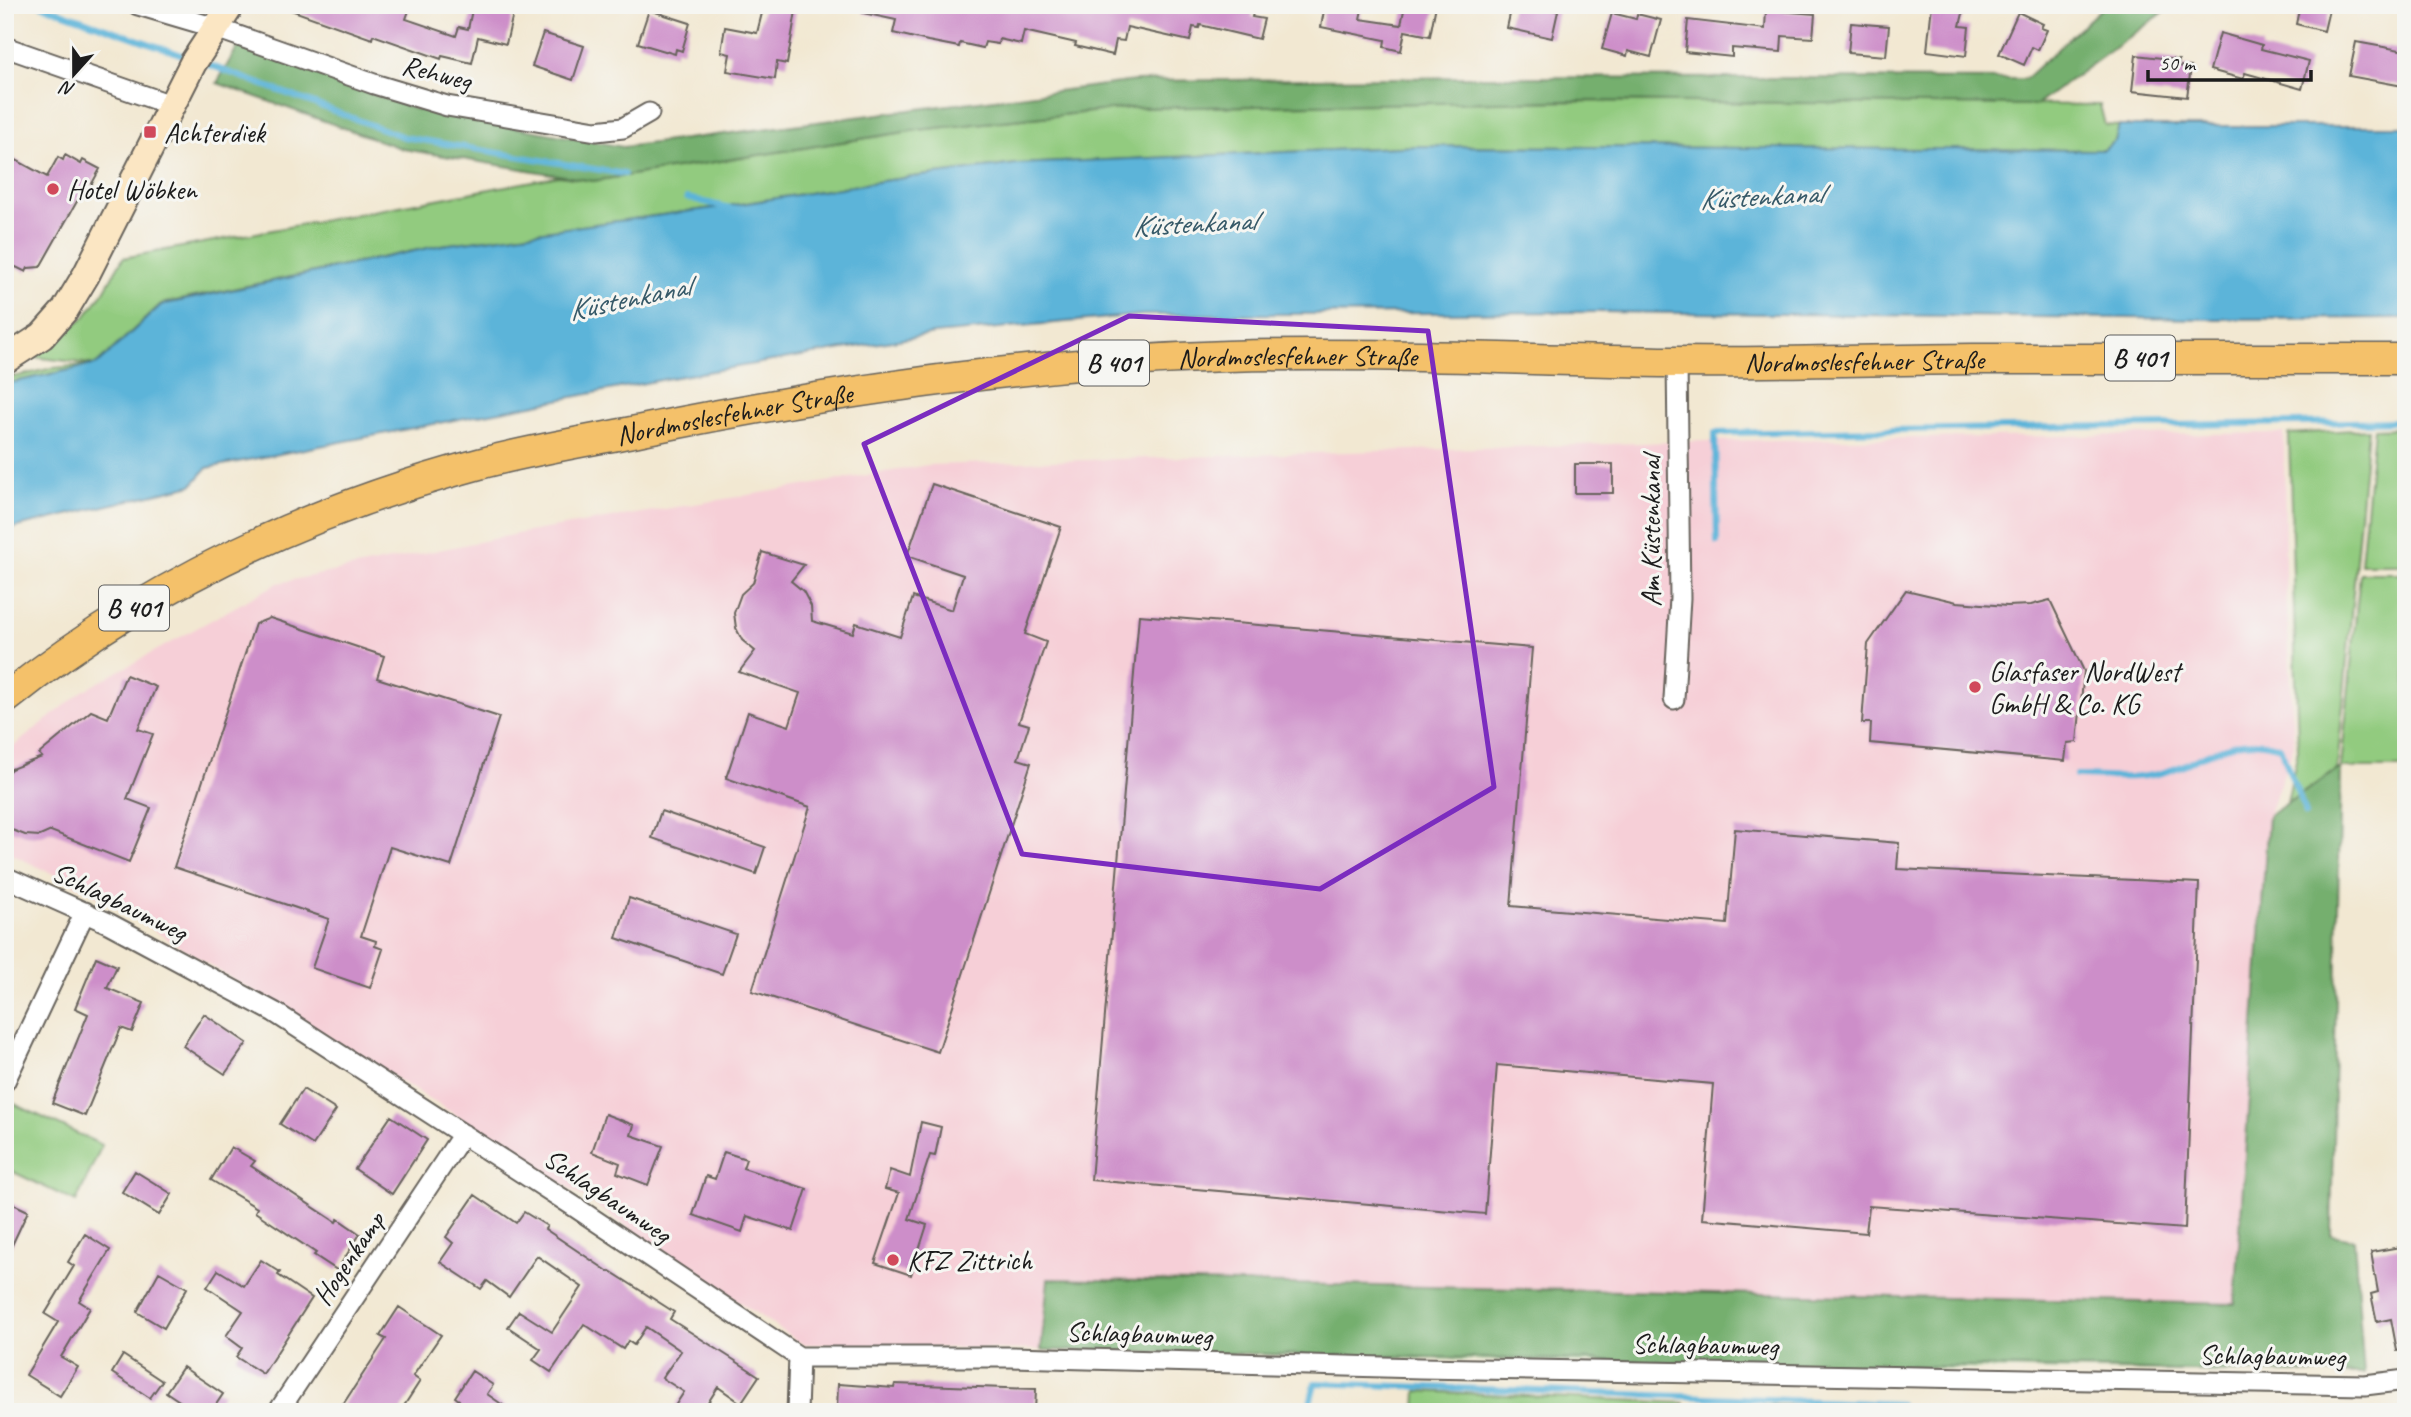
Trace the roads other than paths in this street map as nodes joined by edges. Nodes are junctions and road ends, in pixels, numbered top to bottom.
1 (138, 5) edge
2 (232, 5) edge
3 (5, 47) edge
4 (199, 54) junction
5 (171, 105) junction
6 (649, 113) dead end
7 (2406, 359) edge
8 (5, 360) edge
9 (1677, 362) junction
10 (5, 699) edge
11 (1674, 699) dead end
12 (5, 877) edge
13 (85, 912) junction
14 (5, 1081) edge
15 (463, 1134) junction
16 (799, 1356) junction
17 (2406, 1380) edge
18 (278, 1412) edge
19 (797, 1412) edge

1 - 4 street, Rehweg
2 - 4 street
3 - 5 street
4 - 5 street
4 - 6 street, Rehweg
5 - 8 street
7 - 9 main road, Nordmoslesfehner Straße / B 401
9 - 10 main road, Nordmoslesfehner Straße / B 401
9 - 11 street, Am Küstenkanal
12 - 13 street, Schlagbaumweg
13 - 14 street
13 - 15 street, Schlagbaumweg
15 - 16 street, Schlagbaumweg
15 - 18 street, Hogenkamp
16 - 17 street, Schlagbaumweg
16 - 19 street

